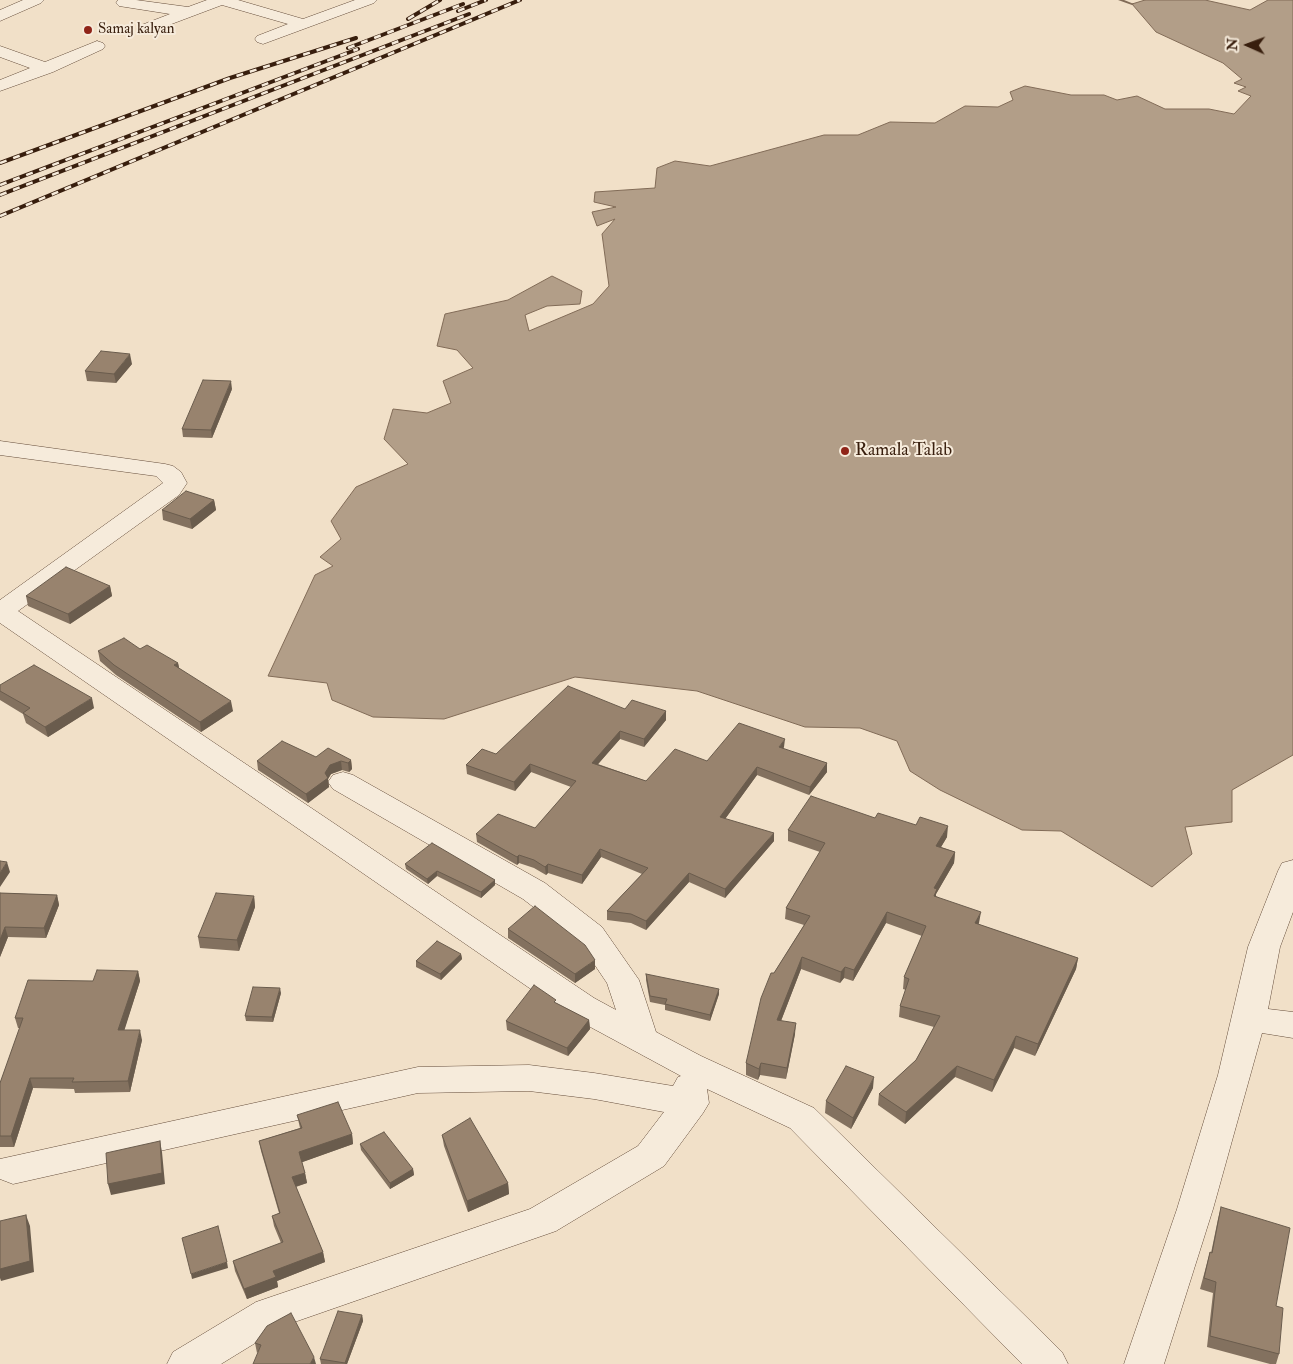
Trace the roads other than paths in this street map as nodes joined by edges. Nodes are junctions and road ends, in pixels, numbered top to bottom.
1 (36, 0) edge
2 (221, 0) edge
3 (369, 0) edge
4 (124, 3) dead end
5 (190, 12) junction
6 (0, 16) edge
7 (303, 24) junction
8 (145, 29) dead end
9 (263, 39) dead end
10 (97, 46) dead end
11 (0, 52) edge
12 (47, 68) junction
13 (0, 86) edge
14 (0, 448) edge
15 (0, 611) edge
16 (343, 782) dead end
17 (1293, 871) edge
18 (1249, 1020) junction
19 (1293, 1025) edge
20 (642, 1040) junction
21 (688, 1065) junction
22 (691, 1103) junction
23 (14, 1169) dead end
24 (216, 1354) edge
25 (187, 1364) edge
26 (1048, 1364) edge
27 (1144, 1364) edge

1 - 6 street
2 - 5 street
2 - 7 street
3 - 7 street
4 - 5 street
5 - 8 street
7 - 9 street
10 - 12 street
11 - 12 street
12 - 13 street
14 - 15 street
15 - 20 street
16 - 20 street
17 - 18 street
18 - 19 street
18 - 27 street
20 - 21 street
21 - 22 street
21 - 26 street
22 - 23 street
22 - 24 street
24 - 25 street

